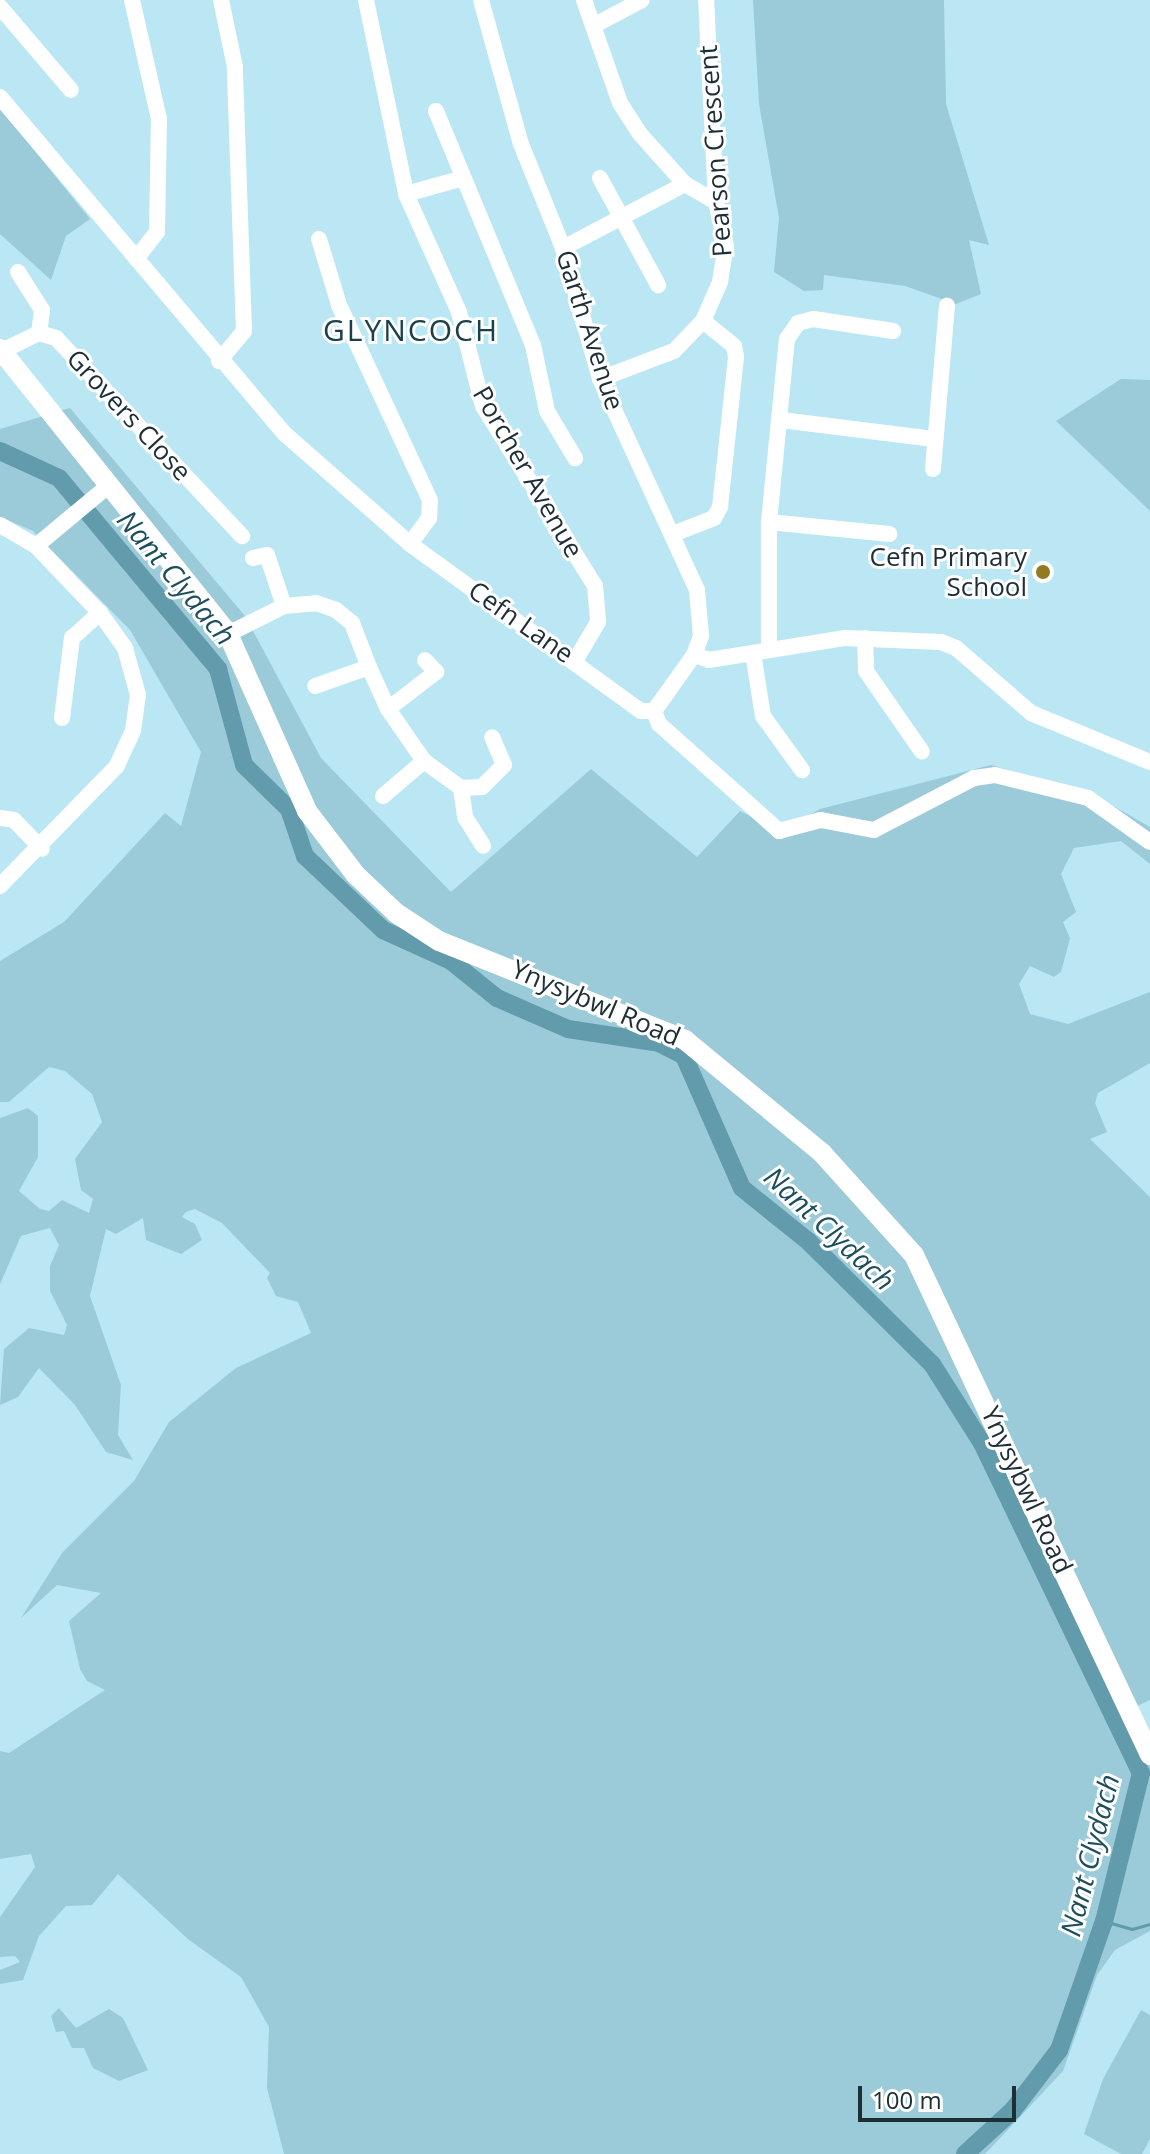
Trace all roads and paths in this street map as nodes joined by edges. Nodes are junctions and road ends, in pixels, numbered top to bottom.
1 (132, 0) edge
2 (221, 0) edge
3 (366, 0) edge
4 (584, 0) edge
5 (642, 0) edge
6 (706, 0) edge
7 (486, 1) edge
8 (0, 7) edge
9 (593, 26) junction
10 (71, 90) dead end
11 (0, 97) edge
12 (436, 111) dead end
13 (600, 178) dead end
14 (460, 179) junction
15 (685, 184) junction
16 (406, 194) junction
17 (716, 202) junction
18 (622, 221) junction
19 (319, 239) dead end
20 (563, 248) junction
21 (136, 259) junction
22 (18, 272) dead end
23 (658, 285) dead end
24 (947, 306) dead end
25 (703, 321) junction
26 (893, 331) dead end
27 (39, 333) junction
28 (1, 351) edge
29 (219, 361) junction
30 (600, 379) junction
31 (781, 420) junction
32 (934, 439) junction
33 (575, 458) dead end
34 (933, 469) dead end
35 (100, 491) junction
36 (769, 522) junction
37 (2, 532) edge
38 (673, 534) junction
39 (889, 534) dead end
40 (242, 536) dead end
41 (410, 544) junction
42 (36, 546) junction
43 (253, 558) dead end
44 (284, 606) junction
45 (100, 613) junction
46 (228, 634) junction
47 (865, 638) junction
48 (761, 651) junction
49 (694, 655) junction
50 (425, 660) dead end
51 (575, 661) junction
52 (369, 667) junction
53 (319, 680) dead end
54 (388, 709) junction
55 (654, 711) junction
56 (62, 718) dead end
57 (492, 737) dead end
58 (922, 752) dead end
59 (424, 761) junction
60 (1150, 762) edge
61 (802, 770) dead end
62 (461, 788) junction
63 (385, 790) dead end
64 (0, 818) edge
65 (1150, 842) edge
66 (483, 846) dead end
67 (42, 849) junction
68 (0, 886) edge
69 (1150, 1755) edge

1 - 21 street
2 - 29 street
3 - 16 street, Porcher Avenue
4 - 9 street
5 - 9 street
6 - 17 street, Pearson Crescent
7 - 20 street, Garth Avenue
8 - 10 street
9 - 15 street
11 - 21 street, Cefn Lane
12 - 14 street
13 - 18 street
14 - 16 street
14 - 33 street
15 - 17 street
15 - 18 street
16 - 51 street, Porcher Avenue
17 - 25 street, Pearson Crescent
18 - 20 street
18 - 23 street
19 - 41 street
20 - 30 street, Garth Avenue
21 - 29 street, Cefn Lane
22 - 27 street
24 - 32 street
25 - 30 street, Pearson Crescent
25 - 38 street
26 - 31 street
27 - 28 street, Grovers Close
27 - 40 street, Grovers Close
28 - 35 main road, Ynysybwl Road
29 - 41 street, Cefn Lane
30 - 38 street, Garth Avenue
31 - 32 street
31 - 36 street
32 - 34 street
35 - 42 street
35 - 46 main road, Ynysybwl Road
36 - 39 street
36 - 48 street
37 - 42 street
38 - 49 street, Garth Avenue
41 - 51 street, Cefn Lane
42 - 45 street
43 - 44 street
44 - 46 street
44 - 52 street
45 - 56 street
45 - 67 street
46 - 69 main road, Ynysybwl Road
47 - 48 street
47 - 58 street
47 - 60 street
48 - 49 street
48 - 61 street
49 - 55 street
50 - 54 street
51 - 55 street, Cefn Lane
52 - 53 street
52 - 54 street
54 - 59 street
55 - 65 street, Cefn Lane
57 - 62 street
59 - 62 street
59 - 63 street
62 - 66 street
64 - 67 street
67 - 68 street

